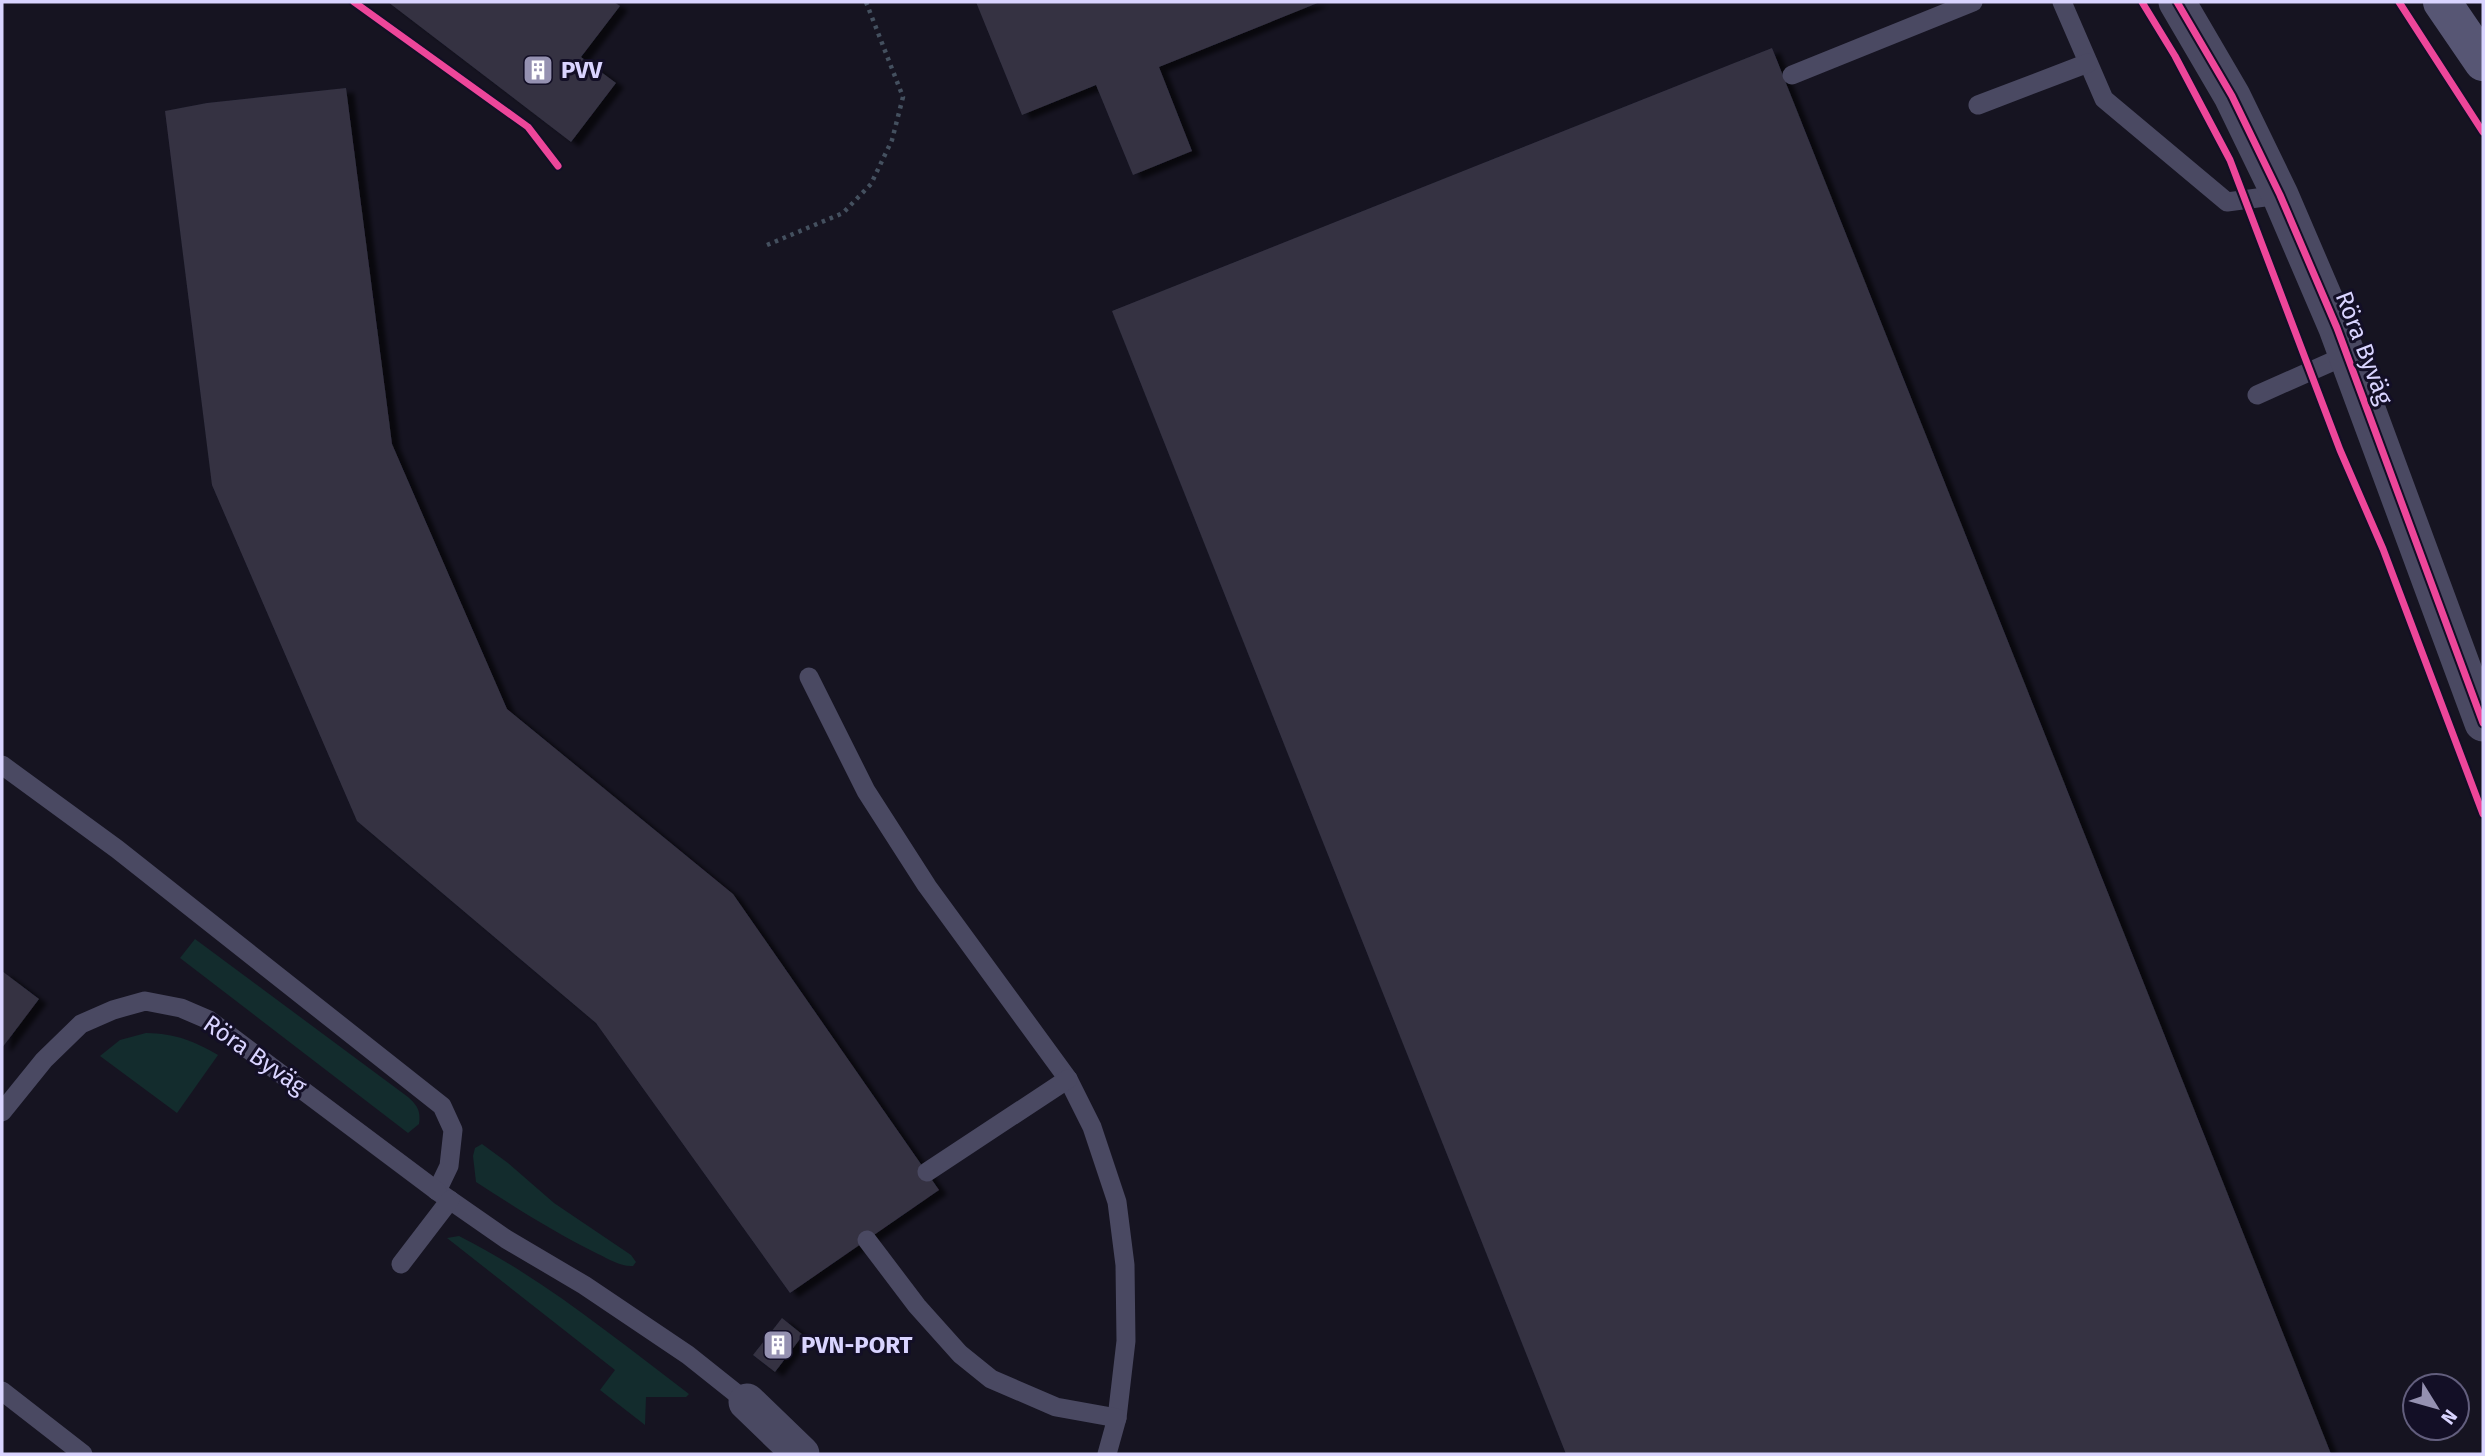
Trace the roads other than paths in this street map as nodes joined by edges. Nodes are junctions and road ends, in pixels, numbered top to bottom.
1 (1973, 2) edge
2 (2062, 2) edge
3 (2177, 2) edge
4 (2442, 2) edge
5 (2483, 62) edge
6 (2088, 63) junction
7 (1792, 75) dead end
8 (1978, 104) dead end
9 (2280, 195) junction
10 (2347, 355) junction
11 (2257, 395) dead end
12 (809, 677) dead end
13 (2483, 723) edge
14 (2, 765) edge
15 (1068, 1079) junction
16 (2, 1112) edge
17 (927, 1172) dead end
18 (444, 1196) junction
19 (867, 1240) dead end
20 (401, 1264) dead end
21 (2, 1391) edge
22 (747, 1402) joint
23 (1117, 1418) junction
24 (83, 1454) edge
25 (801, 1454) edge
26 (1107, 1454) edge

1 - 7 lane
2 - 6 lane
3 - 9 street, Röra Byväg
4 - 5 street
6 - 8 lane
6 - 9 lane
9 - 10 street, Röra Byväg
10 - 11 lane
10 - 13 street, Röra Byväg
12 - 15 lane
14 - 18 lane
15 - 17 lane
15 - 23 lane
16 - 18 lane, Röra Byväg
18 - 20 lane
18 - 22 lane, Röra Byväg
19 - 23 lane
21 - 24 lane
22 - 25 street
23 - 26 lane

